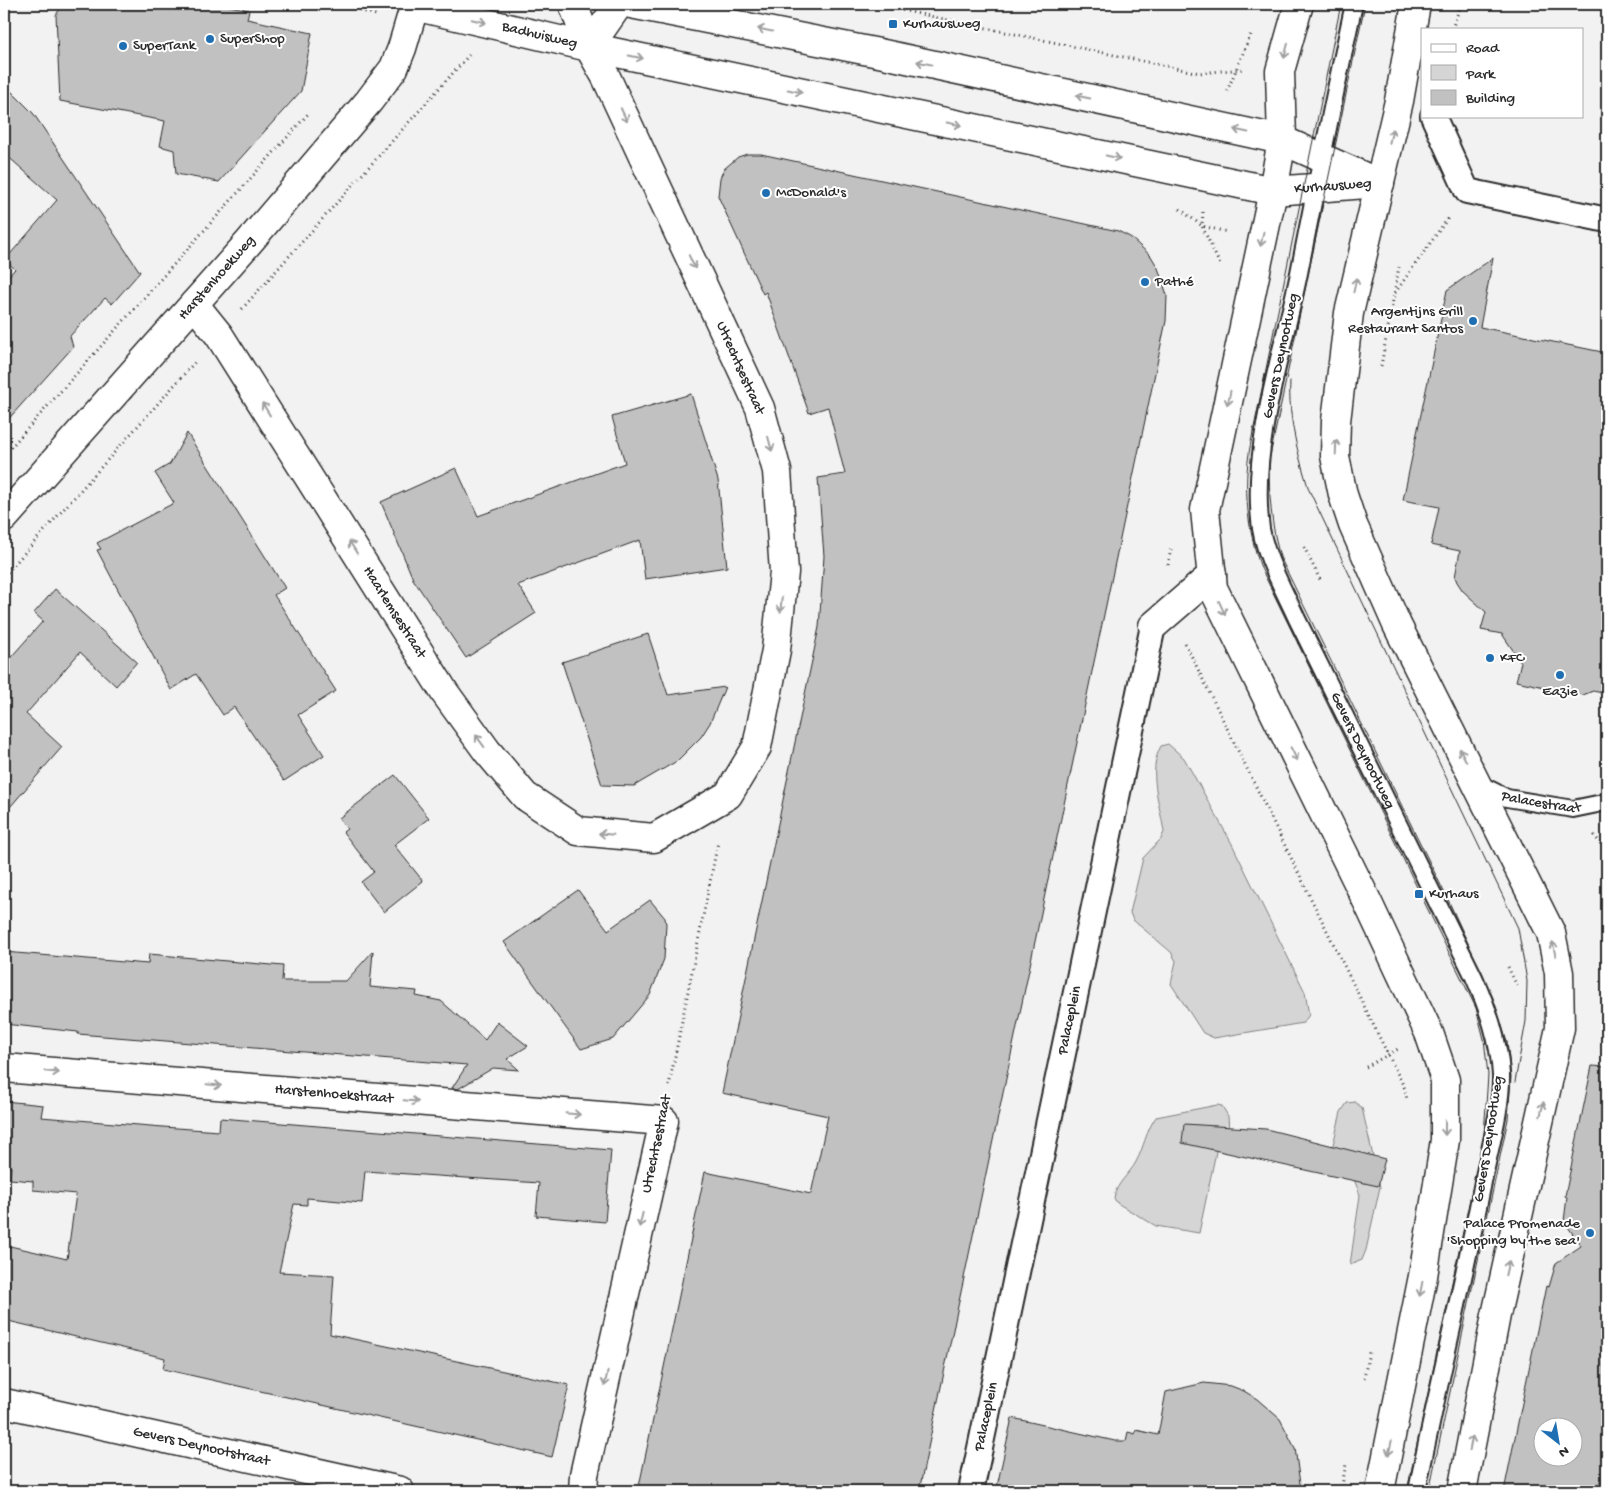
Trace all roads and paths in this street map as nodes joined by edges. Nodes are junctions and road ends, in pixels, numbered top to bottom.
1 (573, 4) edge
2 (619, 4) edge
3 (631, 4) edge
4 (873, 4) edge
5 (1299, 4) edge
6 (1354, 4) edge
7 (1416, 4) edge
8 (1460, 4) edge
9 (410, 5) edge
10 (1452, 28) edge
11 (589, 47) junction
12 (1280, 71) junction
13 (310, 111) dead end
14 (1434, 118) edge
15 (1282, 140) junction
16 (1321, 157) junction
17 (1380, 183) junction
18 (1315, 189) junction
19 (1273, 191) junction
20 (1467, 191) junction
21 (1607, 220) edge
22 (1202, 226) dead end
23 (1220, 268) dead end
24 (1394, 295) dead end
25 (194, 304) junction
26 (4, 456) edge
27 (4, 518) edge
28 (1172, 544) dead end
29 (1304, 547) dead end
30 (1212, 575) junction
31 (1321, 582) dead end
32 (1174, 607) junction
33 (1153, 626) joint
34 (1477, 783) junction
35 (728, 795) junction
36 (1607, 802) edge
37 (654, 838) joint
38 (1508, 967) dead end
39 (1517, 986) dead end
40 (4, 1068) edge
41 (1408, 1107) dead end
42 (664, 1121) junction
43 (1370, 1347) dead end
44 (1364, 1386) dead end
45 (4, 1403) edge
46 (1347, 1462) dead end
47 (400, 1491) edge
48 (583, 1491) edge
49 (971, 1491) edge
50 (1340, 1491) edge
51 (1380, 1491) edge
52 (1417, 1491) edge
53 (1462, 1491) edge

1 - 11 main road, Utrechtsestraat
2 - 11 main road
15 -> 3 main road, Kurhausweg
4 - 12 path
5 -> 12 main road
6 - 16 lane, Gevers Deynootweg
17 -> 7 main road
8 - 10 path
9 -> 11 main road, Badhuisweg
9 - 25 main road, Harstenhoekweg
11 -> 19 main road, Kurhausweg
11 -> 35 main road, Utrechtsestraat
12 - 15 main road
13 - 26 path
14 - 20 street
15 - 16 main road, Kurhausweg
15 - 19 main road
16 - 17 main road, Kurhausweg
16 - 18 lane, Gevers Deynootweg
17 - 18 main road, Kurhausweg
34 -> 17 main road
18 - 19 main road, Kurhausweg
18 - 52 lane, Gevers Deynootweg
19 -> 30 main road
20 - 21 street
20 - 24 path
22 - 23 path
25 - 27 main road, Harstenhoekweg
37 -> 25 main road, Haarlemsestraat
28 - 32 path
29 - 31 path
30 - 32 main road, Palaceplein
30 -> 51 main road
32 - 33 main road, Palaceplein
32 - 41 path
33 - 49 street, Palaceplein
34 - 36 lane, Palacestraat
53 -> 34 main road
35 - 37 main road, Utrechtsestraat
35 - 42 path, Utrechtsestraat
38 - 39 path
40 -> 42 main road, Harstenhoekstraat
42 -> 48 main road, Utrechtsestraat
43 - 44 path
45 - 47 main road, Gevers Deynootstraat
46 - 50 path

